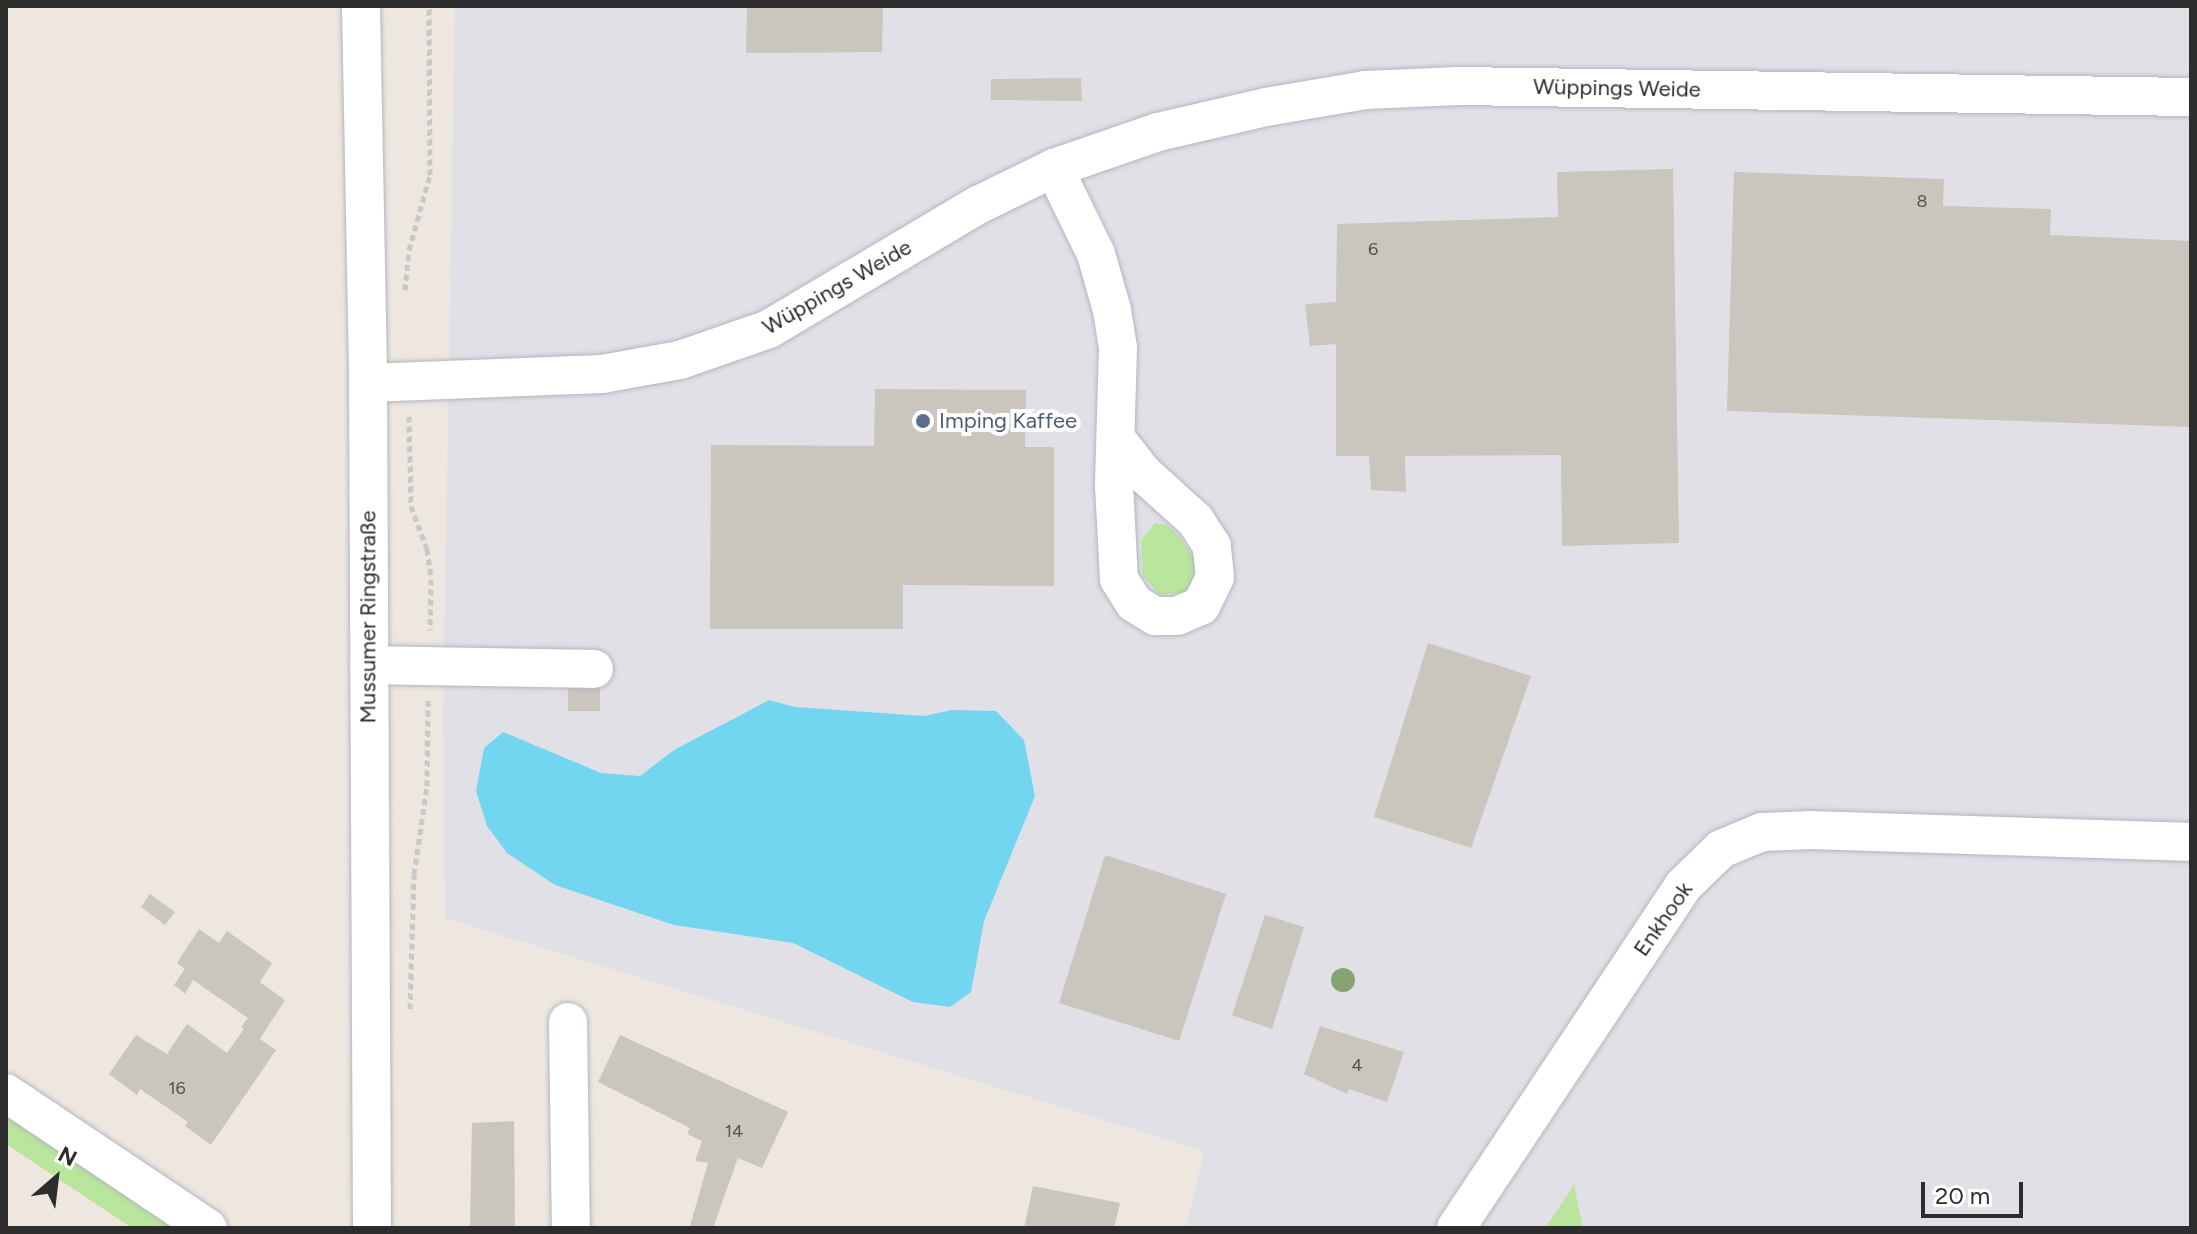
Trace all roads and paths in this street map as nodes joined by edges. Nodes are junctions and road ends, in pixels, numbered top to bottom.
1 (361, 6) edge
2 (429, 6) edge
3 (2191, 97) edge
4 (1054, 168) junction
5 (405, 298) dead end
6 (368, 383) junction
7 (409, 384) junction
8 (1117, 440) dead end
9 (369, 665) junction
10 (429, 666) junction
11 (594, 669) dead end
12 (2191, 842) edge
13 (410, 1012) dead end
14 (568, 1022) dead end
15 (6, 1093) edge
16 (208, 1228) edge
17 (372, 1228) edge
18 (571, 1228) edge
19 (1456, 1228) edge

1 - 6 street, Mussumer Ringstraße
2 - 5 path
3 - 4 street, Wüppings Weide
4 - 7 street, Wüppings Weide
4 - 8 street
6 - 7 street, Wüppings Weide
6 - 9 street, Mussumer Ringstraße
7 - 10 path
9 - 10 street
9 - 17 street, Mussumer Ringstraße
10 - 11 street
10 - 13 path
12 - 19 street, Enkhook
14 - 18 street
15 - 16 street

